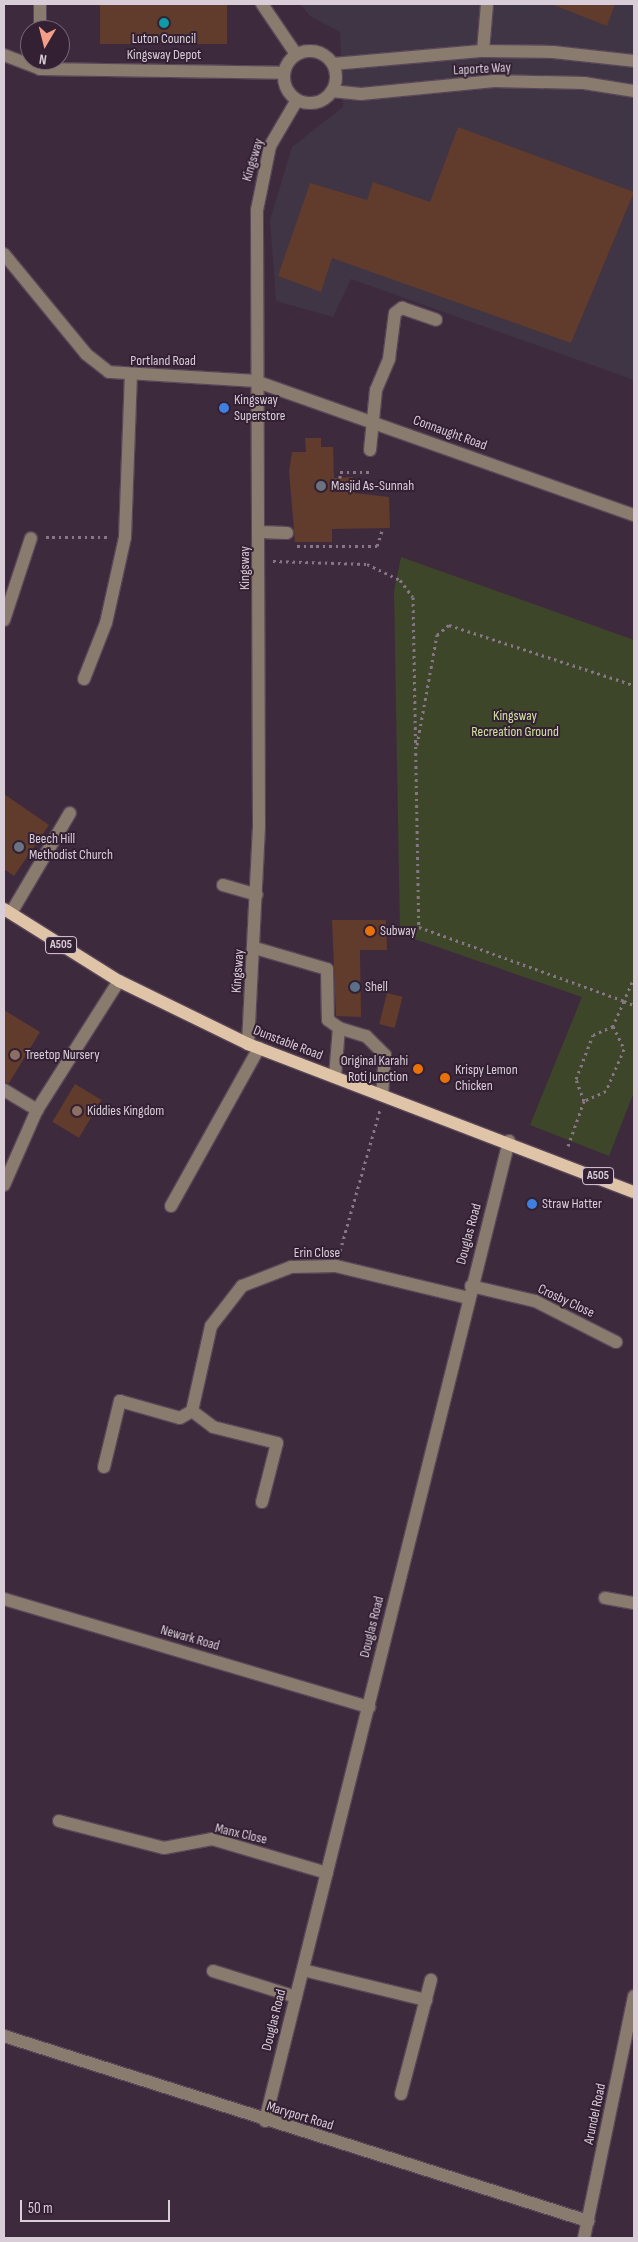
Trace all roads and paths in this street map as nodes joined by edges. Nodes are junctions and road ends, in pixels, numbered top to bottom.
1 (40, 4) edge
2 (262, 4) edge
3 (487, 4) edge
4 (40, 20) edge
5 (482, 51) junction
6 (296, 54) junction
7 (4, 55) edge
8 (20, 59) edge
9 (634, 61) edge
10 (333, 64) junction
11 (70, 65) edge
12 (284, 73) junction
13 (332, 91) junction
14 (634, 91) edge
15 (297, 100) junction
16 (4, 254) edge
17 (436, 320) dead end
18 (132, 376) junction
19 (255, 381) junction
20 (372, 421) junction
21 (370, 450) dead end
22 (369, 472) dead end
23 (340, 478) dead end
24 (634, 515) edge
25 (383, 528) dead end
26 (260, 532) junction
27 (31, 538) joint
28 (118, 538) dead end
29 (288, 540) joint
30 (260, 560) junction
31 (4, 620) edge
32 (84, 679) dead end
33 (634, 685) edge
34 (416, 752) junction
35 (70, 813) dead end
36 (223, 885) dead end
37 (257, 895) junction
38 (8, 911) edge
39 (255, 948) junction
40 (119, 981) junction
41 (632, 982) dead end
42 (624, 1001) junction
43 (634, 1005) edge
44 (613, 1026) junction
45 (339, 1028) junction
46 (254, 1046) junction
47 (335, 1077) junction
48 (4, 1090) edge
49 (383, 1096) junction
50 (584, 1101) junction
51 (37, 1110) junction
52 (509, 1141) junction
53 (568, 1146) dead end
54 (4, 1185) edge
55 (634, 1192) edge
56 (171, 1206) dead end
57 (336, 1266) junction
58 (470, 1292) junction
59 (616, 1342) dead end
60 (192, 1410) junction
61 (104, 1467) dead end
62 (262, 1502) dead end
63 (605, 1598) dead end
64 (4, 1599) edge
65 (634, 1603) edge
66 (368, 1707) junction
67 (59, 1821) dead end
68 (327, 1873) junction
69 (303, 1970) junction
70 (213, 1971) dead end
71 (430, 1980) dead end
72 (634, 1996) edge
73 (296, 1997) junction
74 (426, 2000) junction
75 (4, 2036) edge
76 (401, 2094) dead end
77 (265, 2121) junction
78 (588, 2221) junction
79 (584, 2238) edge

1 - 4 street
2 - 6 street
3 - 5 street
5 - 9 street, Laporte Way
5 - 10 street, Laporte Way
6 - 10 street
6 - 12 street
7 - 8 street
10 - 13 street
11 - 12 street
12 - 15 street
13 - 14 street, Laporte Way
13 - 15 street
15 - 19 street, Kingsway
16 - 18 street, Portland Road
17 - 20 street
18 - 19 street, Portland Road
18 - 32 street
19 - 20 street, Connaught Road
19 - 26 street, Kingsway
20 - 21 street
20 - 24 street, Connaught Road
22 - 23 path
25 - 29 path
26 - 29 street
26 - 30 street, Kingsway
27 - 28 path
27 - 31 street
30 - 34 path
30 - 37 street, Kingsway
33 - 34 path
34 - 42 path
35 - 38 street
36 - 37 street
37 - 39 street, Kingsway
38 - 40 main road, Dunstable Road / A505
39 - 45 street
39 - 46 street, Kingsway
40 - 46 main road, Dunstable Road / A505
40 - 51 street
41 - 42 path
42 - 43 path
42 - 44 path
44 - 50 path
44 - 50 path
45 - 47 street
45 - 49 street
46 - 47 main road, Dunstable Road / A505
46 - 56 street
47 - 49 main road, Dunstable Road / A505
48 - 51 street
49 - 52 main road, Dunstable Road / A505
49 - 57 path
50 - 53 path
51 - 54 street
52 - 55 main road, Dunstable Road / A505
52 - 58 street, Douglas Road
57 - 58 street, Erin Close
57 - 60 street, Erin Close
58 - 59 street, Crosby Close
58 - 66 street, Douglas Road
60 - 61 street
60 - 62 street
63 - 65 street
64 - 66 street, Newark Road
66 - 68 street, Douglas Road
67 - 68 street, Manx Close
68 - 69 street, Douglas Road
69 - 73 street, Douglas Road
69 - 74 street
70 - 73 street
71 - 74 street
72 - 78 street, Arundel Road
73 - 77 street, Douglas Road
74 - 76 street
75 - 77 street, Maryport Road
77 - 78 street, Maryport Road
78 - 79 street, Arundel Road

